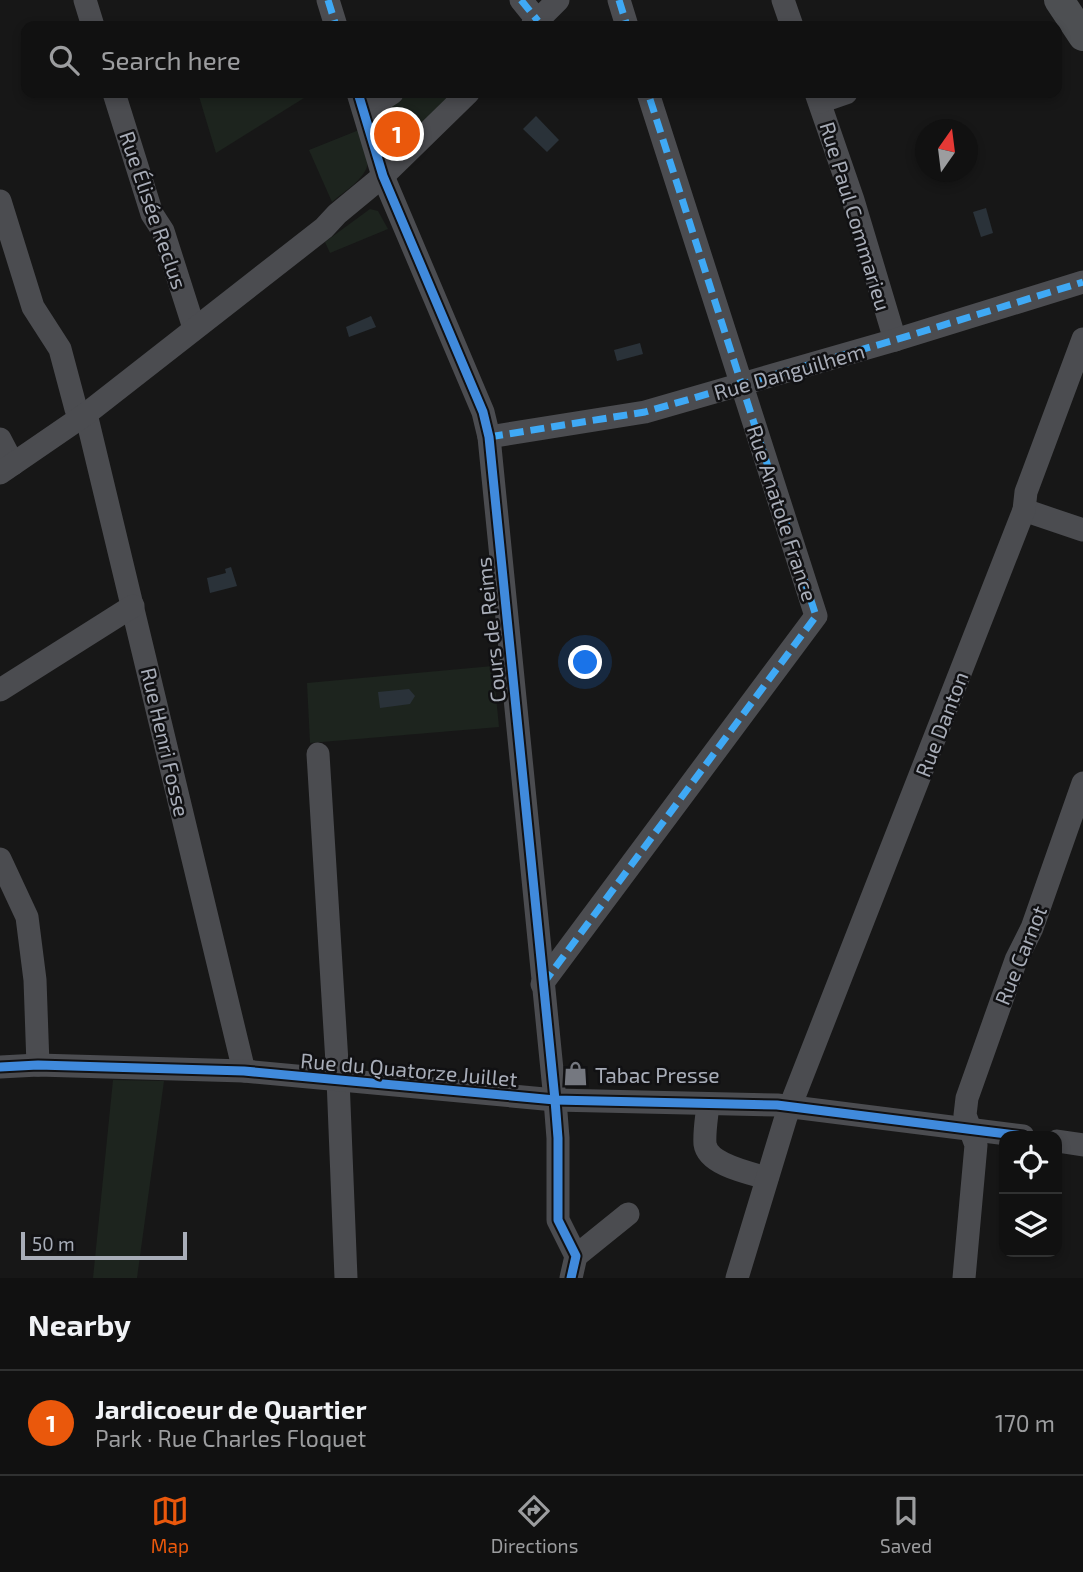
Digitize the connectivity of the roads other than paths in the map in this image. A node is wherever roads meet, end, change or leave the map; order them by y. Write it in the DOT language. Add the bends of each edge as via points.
graph roads {
  1 [pos="85,0"];
  2 [pos="328,0"];
  3 [pos="521,0"];
  4 [pos="558,0"];
  5 [pos="619,0"];
  6 [pos="783,0"];
  7 [pos="91,21"];
  8 [pos="335,21"];
  9 [pos="534,21"];
  10 [pos="537,21"];
  11 [pos="625,21"];
  12 [pos="790,21"];
  13 [pos="116,98"];
  14 [pos="462,98"];
  15 [pos="650,98"];
  16 [pos="818,98"];
  17 [pos="361,102"];
  18 [pos="383,176"];
  19 [pos="0,201"];
  20 [pos="1083,282"];
  21 [pos="194,328"];
  22 [pos="1083,339"];
  23 [pos="895,340"];
  24 [pos="742,384"];
  25 [pos="86,414"];
  26 [pos="489,438"];
  27 [pos="0,439"];
  28 [pos="6,469"];
  29 [pos="1024,510"];
  30 [pos="1083,530"];
  31 [pos="133,606"];
  32 [pos="0,690"];
  33 [pos="318,754"];
  34 [pos="1083,783"];
  35 [pos="0,859"];
  36 [pos="542,984"];
  37 [pos="38,1065"];
  38 [pos="0,1067"];
  39 [pos="244,1071"];
  40 [pos="338,1079"];
  41 [pos="555,1100"];
  42 [pos="708,1104"];
  43 [pos="791,1106"];
  44 [pos="970,1129"];
  45 [pos="999,1133"];
  46 [pos="1062,1142"];
  47 [pos="1083,1145"];
  48 [pos="767,1178"];
  49 [pos="628,1214"];
  50 [pos="573,1267"];
  51 [pos="346,1278"];
  52 [pos="737,1278"];
  53 [pos="964,1278"];
  1 -- 7 [label="street"];
  2 -- 8 [label="street"];
  3 -- 9 [label="street"];
  4 -- 10 [label="street"];
  5 -- 11 [label="street"];
  6 -- 12 [label="street"];
  13 -- 21 [label="street, Rue Élisée Reclus"];
  14 -- 18 [label="street"];
  15 -- 24 [label="street, Rue Anatole France"];
  16 -- 23 [label="street, Rue Paul Commarieu"];
  17 -- 18 [label="street, Cours de Reims"];
  18 -- 21 [label="street" via="324,228"];
  18 -- 26 [label="street, Cours de Reims"];
  19 -- 25 [label="street, Rue Henri Fosse" via="33,307 60,349 76,409"];
  20 -- 23 [label="street, Rue Danguilhem"];
  21 -- 25 [label="street"];
  22 -- 29 [label="street, Rue Danton" via="1026,492"];
  23 -- 24 [label="street, Rue Danguilhem"];
  24 -- 26 [label="street, Rue Danguilhem" via="645,412"];
  24 -- 36 [label="street, Rue Anatole France" via="816,616"];
  25 -- 28 [label="street"];
  25 -- 31 [label="street, Rue Henri Fosse"];
  26 -- 36 [label="street, Cours de Reims"];
  27 -- 28 [label="street"];
  29 -- 30 [label="street"];
  29 -- 43 [label="street, Rue Danton"];
  31 -- 32 [label="street"];
  31 -- 39 [label="street, Rue Henri Fosse"];
  33 -- 40 [label="street"];
  34 -- 44 [label="street, Rue Carnot" via="967,1098 965,1115"];
  35 -- 37 [label="street" via="27,917"];
  36 -- 41 [label="street, Cours de Reims"];
  37 -- 38 [label="street, Rue du Quatorze Juillet"];
  37 -- 39 [label="street, Rue du Quatorze Juillet"];
  39 -- 40 [label="street, Rue du Quatorze Juillet"];
  40 -- 41 [label="street, Rue du Quatorze Juillet"];
  40 -- 51 [label="street"];
  41 -- 42 [label="street, Rue du Quatorze Juillet"];
  41 -- 50 [label="street, Cours de Reims" via="558,1220"];
  42 -- 43 [label="street, Rue du Quatorze Juillet"];
  42 -- 48 [label="street" via="705,1146 710,1155"];
  43 -- 44 [label="street, Rue du Quatorze Juillet"];
  43 -- 48 [label="street, Rue Danton"];
  44 -- 45 [label="street, Rue du Quatorze Juillet"];
  44 -- 53 [label="street, Rue Carnot" via="976,1145"];
  46 -- 47 [label="street"];
  48 -- 52 [label="street, Rue Danton"];
  49 -- 50 [label="street"];
}
